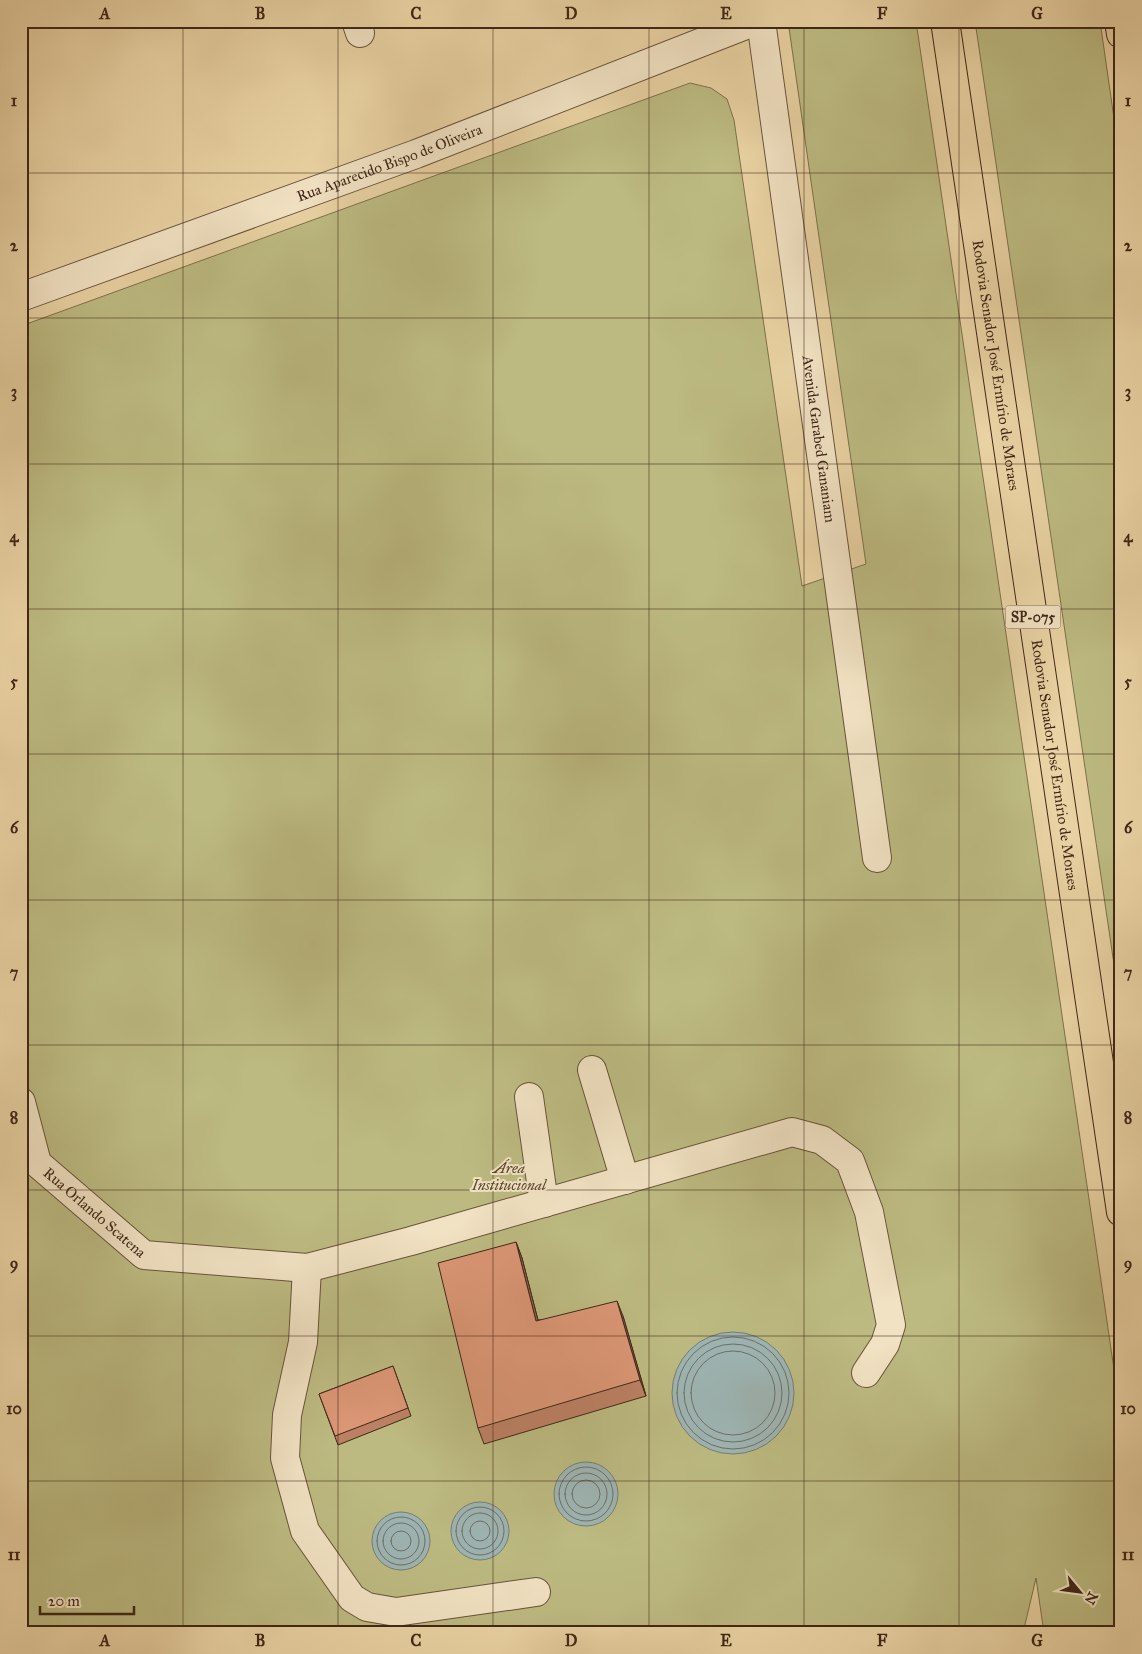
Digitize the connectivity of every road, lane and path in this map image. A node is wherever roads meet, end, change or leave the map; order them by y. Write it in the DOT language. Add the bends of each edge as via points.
graph roads {
  1 [pos="756,21"];
  2 [pos="761,21"];
  3 [pos="945,21"];
  4 [pos="1119,21"];
  5 [pos="1121,34"];
  6 [pos="21,297"];
  7 [pos="877,858"];
  8 [pos="592,1070"];
  9 [pos="529,1097"];
  10 [pos="21,1102"];
  11 [pos="625,1180"];
  12 [pos="544,1203"];
  13 [pos="1121,1212"];
  14 [pos="307,1268"];
  15 [pos="866,1373"];
  16 [pos="536,1592"];
  1 -- 6 [label="street, Rua Aparecido Bispo de Oliveira" via="416,154"];
  2 -- 7 [label="street, Avenida Garabed Gananiam"];
  3 -- 13 [label="highway, Rodovia Senador José Ermírio de Moraes / SP-075"];
  4 -- 5 [label="highway"];
  8 -- 11 [label="street"];
  9 -- 12 [label="street"];
  10 -- 14 [label="street, Rua Orlando Scatena" via="37,1163 144,1255"];
  11 -- 12 [label="street, Rua Orlando Scatena"];
  11 -- 15 [label="street, Rua Orlando Scatena" via="792,1132 822,1140 850,1161 869,1212 891,1325 885,1344"];
  12 -- 14 [label="street, Rua Orlando Scatena"];
  14 -- 16 [label="street" via="303,1342 287,1415 285,1458 305,1531 352,1598 367,1606 396,1612"];
}
